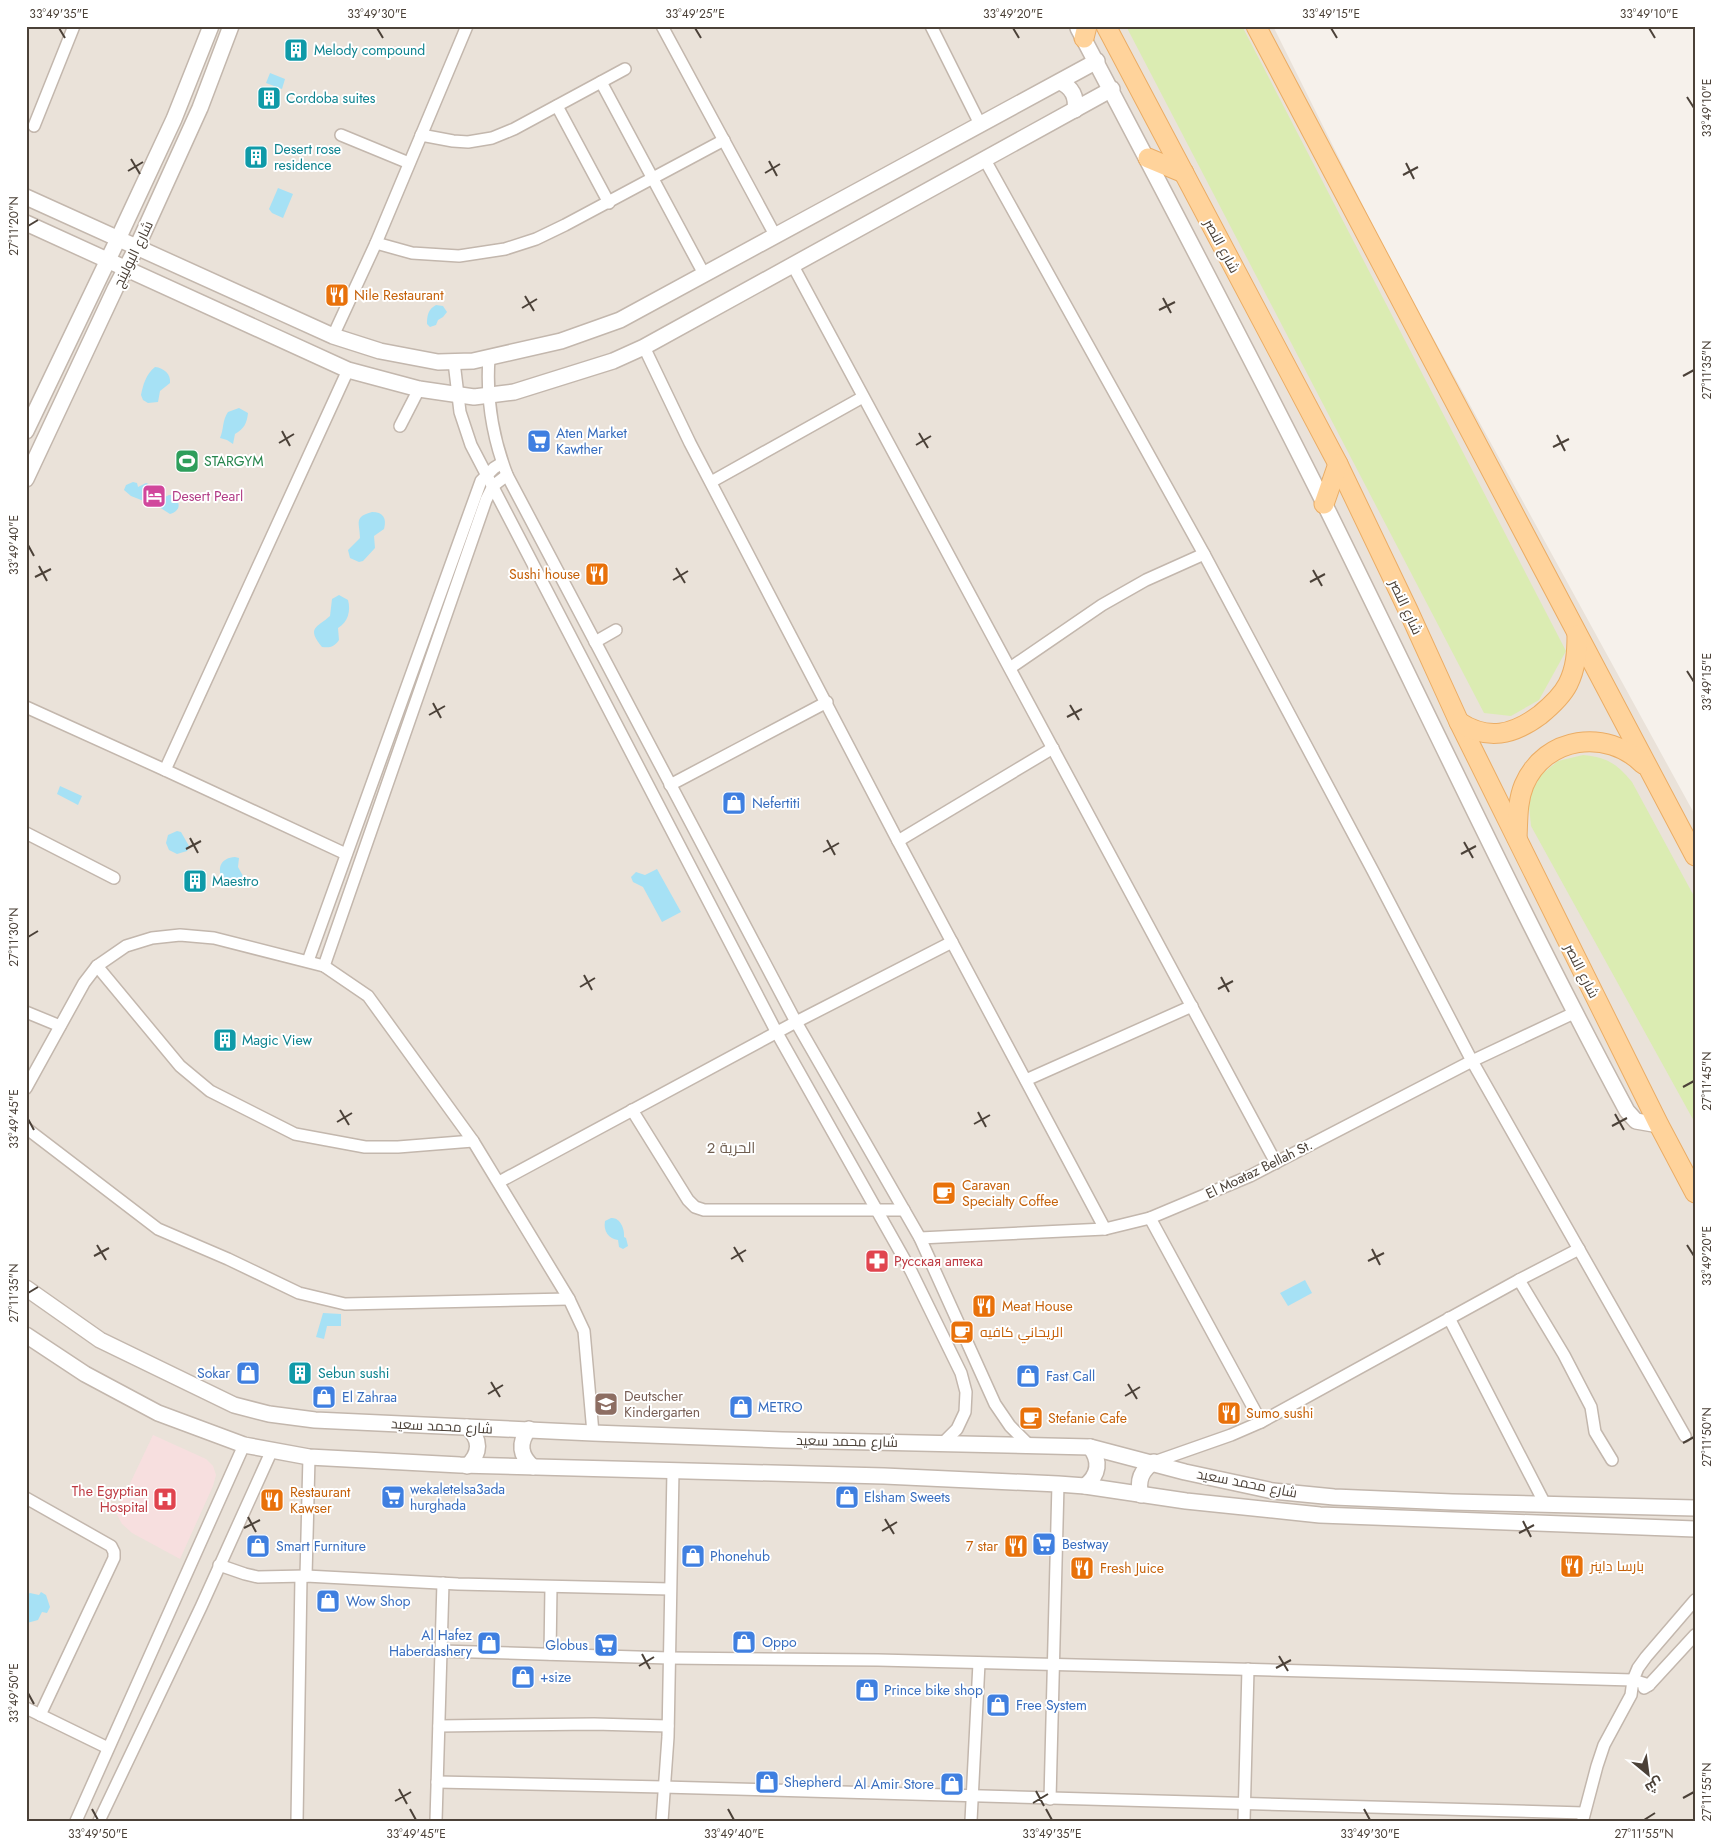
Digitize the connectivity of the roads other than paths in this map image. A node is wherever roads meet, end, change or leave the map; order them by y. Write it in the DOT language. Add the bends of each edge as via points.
graph roads {
  1 [pos="74,26"];
  2 [pos="211,26"];
  3 [pos="231,26"];
  4 [pos="467,26"];
  5 [pos="662,26"];
  6 [pos="931,26"];
  7 [pos="1106,26"];
  8 [pos="1256,26"];
  9 [pos="1083,30"];
  10 [pos="1097,61"];
  11 [pos="625,69"];
  12 [pos="601,82"];
  13 [pos="1060,82"];
  14 [pos="1112,89"];
  15 [pos="556,106"];
  16 [pos="1075,110"];
  17 [pos="980,124"];
  18 [pos="34,126"];
  19 [pos="421,135"];
  20 [pos="341,136"];
  21 [pos="724,140"];
  22 [pos="1148,158"];
  23 [pos="985,160"];
  24 [pos="408,163"];
  25 [pos="1184,173"];
  26 [pos="652,178"];
  27 [pos="26,197"];
  28 [pos="609,202"];
  29 [pos="26,223"];
  30 [pos="775,235"];
  31 [pos="118,239"];
  32 [pos="376,243"];
  33 [pos="137,247"];
  34 [pos="108,260"];
  35 [pos="792,264"];
  36 [pos="127,268"];
  37 [pos="704,274"];
  38 [pos="334,336"];
  39 [pos="644,347"];
  40 [pos="489,358"];
  41 [pos="454,362"];
  42 [pos="348,370"];
  43 [pos="419,389"];
  44 [pos="457,395"];
  45 [pos="488,395"];
  46 [pos="863,397"];
  47 [pos="400,426"];
  48 [pos="26,431"];
  49 [pos="502,463"];
  50 [pos="1338,464"];
  51 [pos="487,474"];
  52 [pos="507,475"];
  53 [pos="26,478"];
  54 [pos="711,482"];
  55 [pos="493,486"];
  56 [pos="1324,504"];
  57 [pos="1204,554"];
  58 [pos="616,630"];
  59 [pos="1577,633"];
  60 [pos="595,642"];
  61 [pos="1010,668"];
  62 [pos="827,702"];
  63 [pos="26,707"];
  64 [pos="393,722"];
  65 [pos="1458,722"];
  66 [pos="409,725"];
  67 [pos="1053,748"];
  68 [pos="165,770"];
  69 [pos="1652,775"];
  70 [pos="670,785"];
  71 [pos="26,833"];
  72 [pos="1516,840"];
  73 [pos="898,841"];
  74 [pos="346,854"];
  75 [pos="1695,856"];
  76 [pos="114,878"];
  77 [pos="952,942"];
  78 [pos="308,961"];
  79 [pos="97,966"];
  80 [pos="324,966"];
  81 [pos="1192,1006"];
  82 [pos="26,1012"];
  83 [pos="1574,1013"];
  84 [pos="796,1022"];
  85 [pos="60,1026"];
  86 [pos="777,1033"];
  87 [pos="1472,1061"];
  88 [pos="1026,1080"];
  89 [pos="26,1088"];
  90 [pos="632,1110"];
  91 [pos="1659,1125"];
  92 [pos="26,1128"];
  93 [pos="473,1141"];
  94 [pos="1276,1163"];
  95 [pos="499,1182"];
  96 [pos="1695,1193"];
  97 [pos="878,1210"];
  98 [pos="904,1210"];
  99 [pos="1150,1218"];
  100 [pos="1105,1229"];
  101 [pos="920,1238"];
  102 [pos="1579,1249"];
  103 [pos="932,1264"];
  104 [pos="911,1271"];
  105 [pos="1519,1280"];
  106 [pos="26,1288"];
  107 [pos="569,1299"];
  108 [pos="1449,1318"];
  109 [pos="26,1334"];
  110 [pos="1261,1422"];
  111 [pos="467,1427"];
  112 [pos="528,1430"];
  113 [pos="593,1433"];
  114 [pos="1685,1436"];
  115 [pos="943,1443"];
  116 [pos="244,1446"];
  117 [pos="1030,1446"];
  118 [pos="1090,1447"];
  119 [pos="272,1450"];
  120 [pos="309,1457"];
  121 [pos="1612,1460"];
  122 [pos="1154,1462"];
  123 [pos="467,1466"];
  124 [pos="533,1467"];
  125 [pos="673,1471"];
  126 [pos="1058,1484"];
  127 [pos="1085,1486"];
  128 [pos="1141,1495"];
  129 [pos="26,1498"];
  130 [pos="1545,1504"];
  131 [pos="1695,1508"];
  132 [pos="1695,1529"];
  133 [pos="219,1565"];
  134 [pos="303,1577"];
  135 [pos="443,1583"];
  136 [pos="551,1586"];
  137 [pos="670,1589"];
  138 [pos="1695,1600"];
  139 [pos="1695,1635"];
  140 [pos="441,1651"];
  141 [pos="550,1654"];
  142 [pos="669,1658"];
  143 [pos="979,1663"];
  144 [pos="1054,1665"];
  145 [pos="1248,1669"];
  146 [pos="1633,1680"];
  147 [pos="1649,1685"];
  148 [pos="1631,1695"];
  149 [pos="26,1708"];
  150 [pos="40,1715"];
  151 [pos="439,1726"];
  152 [pos="668,1726"];
  153 [pos="108,1748"];
  154 [pos="437,1782"];
  155 [pos="663,1787"];
  156 [pos="972,1797"];
  157 [pos="1050,1799"];
  158 [pos="1245,1804"];
  159 [pos="1583,1817"];
  160 [pos="76,1821"];
  161 [pos="100,1821"];
  162 [pos="297,1821"];
  163 [pos="436,1821"];
  164 [pos="662,1821"];
  165 [pos="971,1821"];
  166 [pos="1244,1821"];
  1 -- 18 [label="street"];
  2 -- 31 [label="street, شارع البولينج" via="174,119"];
  3 -- 33 [label="street, شارع البولينج" via="200,108"];
  4 -- 19 [label="street"];
  5 -- 21 [label="street"];
  6 -- 17 [label="street"];
  7 -- 25 [label="main road, شارع النصر"];
  8 -- 59 [label="main road"];
  9 -- 10 [label="street"];
  10 -- 13 [label="street"];
  10 -- 14 [label="street"];
  11 -- 12 [label="street"];
  12 -- 15 [label="street"];
  12 -- 26 [label="street"];
  13 -- 16 [label="street" via="1073,93"];
  13 -- 17 [label="street"];
  14 -- 16 [label="street"];
  14 -- 22 [label="street"];
  15 -- 19 [label="street" via="492,138 453,142"];
  15 -- 28 [label="street"];
  16 -- 23 [label="street"];
  17 -- 30 [label="street"];
  19 -- 24 [label="street"];
  20 -- 24 [label="street"];
  21 -- 26 [label="street"];
  21 -- 30 [label="street"];
  22 -- 25 [label="main road"];
  22 -- 56 [label="street"];
  23 -- 35 [label="street"];
  23 -- 57 [label="street"];
  24 -- 32 [label="street"];
  25 -- 50 [label="main road, شارع النصر"];
  26 -- 28 [label="street"];
  26 -- 37 [label="street"];
  27 -- 31 [label="street"];
  28 -- 32 [label="street" via="536,239 505,250 459,256 412,253"];
  29 -- 34 [label="street"];
  30 -- 37 [label="street"];
  31 -- 33 [label="street"];
  31 -- 34 [label="street, شارع البولينج"];
  32 -- 38 [label="street"];
  33 -- 36 [label="street, شارع البولينج"];
  33 -- 38 [label="street"];
  34 -- 36 [label="street"];
  34 -- 48 [label="street, شارع البولينج"];
  35 -- 39 [label="street"];
  35 -- 46 [label="street"];
  36 -- 42 [label="street"];
  36 -- 53 [label="street, شارع البولينج"];
  37 -- 40 [label="street" via="620,320 560,341"];
  38 -- 41 [label="street" via="380,351"];
  39 -- 45 [label="street" via="568,376 514,392"];
  39 -- 54 [label="street"];
  40 -- 41 [label="street"];
  40 -- 45 [label="street"];
  41 -- 44 [label="street"];
  42 -- 43 [label="street"];
  42 -- 68 [label="street"];
  43 -- 44 [label="street"];
  43 -- 47 [label="street"];
  44 -- 45 [label="street"];
  44 -- 51 [label="street" via="465,429"];
  45 -- 49 [label="street" via="492,432"];
  46 -- 54 [label="street"];
  46 -- 61 [label="street"];
  49 -- 51 [label="street"];
  49 -- 52 [label="street"];
  50 -- 56 [label="main road"];
  50 -- 65 [label="main road, شارع النصر"];
  51 -- 55 [label="street"];
  51 -- 64 [label="street" via="481,481"];
  52 -- 55 [label="street"];
  52 -- 60 [label="street"];
  54 -- 62 [label="street"];
  55 -- 66 [label="street"];
  55 -- 86 [label="street"];
  56 -- 83 [label="street"];
  57 -- 61 [label="street" via="1146,580 1102,605"];
  57 -- 87 [label="street"];
  58 -- 60 [label="street"];
  59 -- 65 [label="main road" via="1577,659 1568,683 1554,704 1533,720 1516,730 1496,734 1476,731"];
  59 -- 69 [label="main road"];
  60 -- 70 [label="street"];
  61 -- 67 [label="street"];
  62 -- 70 [label="street"];
  62 -- 73 [label="street"];
  63 -- 68 [label="street"];
  64 -- 66 [label="street"];
  64 -- 74 [label="street"];
  65 -- 72 [label="main road, شارع النصر"];
  66 -- 80 [label="street"];
  67 -- 73 [label="street"];
  67 -- 81 [label="street"];
  68 -- 74 [label="street"];
  69 -- 72 [label="main road" via="1637,758 1608,743 1586,741 1554,751 1537,765 1525,784 1519,805"];
  69 -- 75 [label="main road"];
  70 -- 84 [label="street"];
  71 -- 76 [label="street"];
  72 -- 91 [label="main road, شارع النصر"];
  73 -- 77 [label="street"];
  74 -- 78 [label="street"];
  77 -- 84 [label="street"];
  77 -- 88 [label="street"];
  78 -- 79 [label="street" via="214,938 180,935 152,938 126,946"];
  78 -- 80 [label="street"];
  79 -- 85 [label="street"];
  79 -- 93 [label="street" via="180,1066 210,1091 295,1134 365,1147"];
  80 -- 93 [label="street" via="368,996"];
  81 -- 88 [label="street"];
  81 -- 94 [label="street"];
  82 -- 85 [label="street"];
  83 -- 87 [label="street, El Moataz Bellah St."];
  83 -- 91 [label="street" via="1627,1111 1636,1121"];
  84 -- 86 [label="street"];
  84 -- 98 [label="street"];
  85 -- 89 [label="street"];
  86 -- 90 [label="street"];
  86 -- 97 [label="street"];
  87 -- 94 [label="street, El Moataz Bellah St."];
  87 -- 102 [label="street"];
  88 -- 100 [label="street"];
  90 -- 95 [label="street"];
  90 -- 97 [label="street" via="695,1207 704,1210"];
  91 -- 96 [label="main road, شارع النصر"];
  92 -- 107 [label="street" via="158,1229 299,1293 344,1304"];
  93 -- 95 [label="street"];
  94 -- 99 [label="street, El Moataz Bellah St."];
  95 -- 107 [label="street"];
  97 -- 98 [label="street"];
  97 -- 104 [label="street"];
  98 -- 101 [label="street"];
  99 -- 100 [label="street, El Moataz Bellah St."];
  99 -- 110 [label="street"];
  100 -- 101 [label="street, El Moataz Bellah St."];
  101 -- 103 [label="street"];
  102 -- 105 [label="street"];
  102 -- 114 [label="street"];
  103 -- 104 [label="street"];
  103 -- 117 [label="street" via="995,1404 1010,1426"];
  104 -- 115 [label="street" via="966,1387 962,1421"];
  105 -- 108 [label="street"];
  105 -- 121 [label="street" via="1592,1407 1595,1432"];
  106 -- 111 [label="street, شارع محمد سعيد" via="100,1340 234,1405 315,1420"];
  107 -- 113 [label="street" via="584,1331"];
  108 -- 110 [label="street"];
  108 -- 130 [label="street"];
  109 -- 116 [label="street, شارع محمد سعيد" via="85,1374 158,1413"];
  110 -- 122 [label="street"];
  111 -- 112 [label="street, شارع محمد سعيد"];
  111 -- 123 [label="street" via="474,1433 478,1451"];
  112 -- 113 [label="street, شارع محمد سعيد"];
  112 -- 124 [label="street" via="523,1436 522,1454"];
  113 -- 115 [label="street, شارع محمد سعيد"];
  115 -- 117 [label="street, شارع محمد سعيد"];
  116 -- 119 [label="street, شارع محمد سعيد"];
  116 -- 153 [label="street"];
  117 -- 118 [label="street, شارع محمد سعيد"];
  118 -- 122 [label="street, شارع محمد سعيد"];
  118 -- 127 [label="street" via="1096,1454 1097,1472"];
  119 -- 120 [label="street, شارع محمد سعيد"];
  119 -- 133 [label="street"];
  120 -- 123 [label="street, شارع محمد سعيد"];
  120 -- 134 [label="street"];
  122 -- 128 [label="street" via="1147,1466 1139,1480"];
  122 -- 130 [label="street, شارع محمد سعيد" via="1185,1472 1273,1490 1325,1496"];
  123 -- 124 [label="street, شارع محمد سعيد"];
  124 -- 125 [label="street, شارع محمد سعيد"];
  125 -- 126 [label="street, شارع محمد سعيد"];
  125 -- 137 [label="street"];
  126 -- 127 [label="street, شارع محمد سعيد"];
  126 -- 144 [label="street"];
  127 -- 128 [label="street, شارع محمد سعيد"];
  128 -- 132 [label="street, شارع محمد سعيد" via="1320,1515"];
  129 -- 150 [label="street" via="103,1541 114,1552"];
  130 -- 131 [label="street, شارع محمد سعيد"];
  133 -- 134 [label="street" via="258,1577"];
  133 -- 161 [label="street"];
  134 -- 135 [label="street"];
  134 -- 162 [label="street"];
  135 -- 136 [label="street"];
  135 -- 140 [label="street"];
  136 -- 137 [label="street"];
  136 -- 141 [label="street"];
  137 -- 142 [label="street"];
  138 -- 146 [label="street" via="1646,1657"];
  139 -- 147 [label="street"];
  140 -- 141 [label="street"];
  140 -- 151 [label="street"];
  141 -- 142 [label="street"];
  142 -- 143 [label="street"];
  142 -- 152 [label="street"];
  143 -- 144 [label="street"];
  143 -- 156 [label="street"];
  144 -- 145 [label="street"];
  144 -- 157 [label="street"];
  145 -- 146 [label="street"];
  145 -- 158 [label="street"];
  146 -- 147 [label="street"];
  146 -- 148 [label="street"];
  147 -- 148 [label="street"];
  148 -- 159 [label="street" via="1604,1745"];
  149 -- 150 [label="street"];
  150 -- 153 [label="street"];
  151 -- 152 [label="street"];
  151 -- 154 [label="street"];
  152 -- 155 [label="street"];
  153 -- 160 [label="street"];
  154 -- 155 [label="street"];
  154 -- 163 [label="street"];
  155 -- 156 [label="street"];
  155 -- 164 [label="street"];
  156 -- 157 [label="street"];
  156 -- 165 [label="street"];
  157 -- 158 [label="street"];
  158 -- 159 [label="street"];
  158 -- 166 [label="street"];
}
